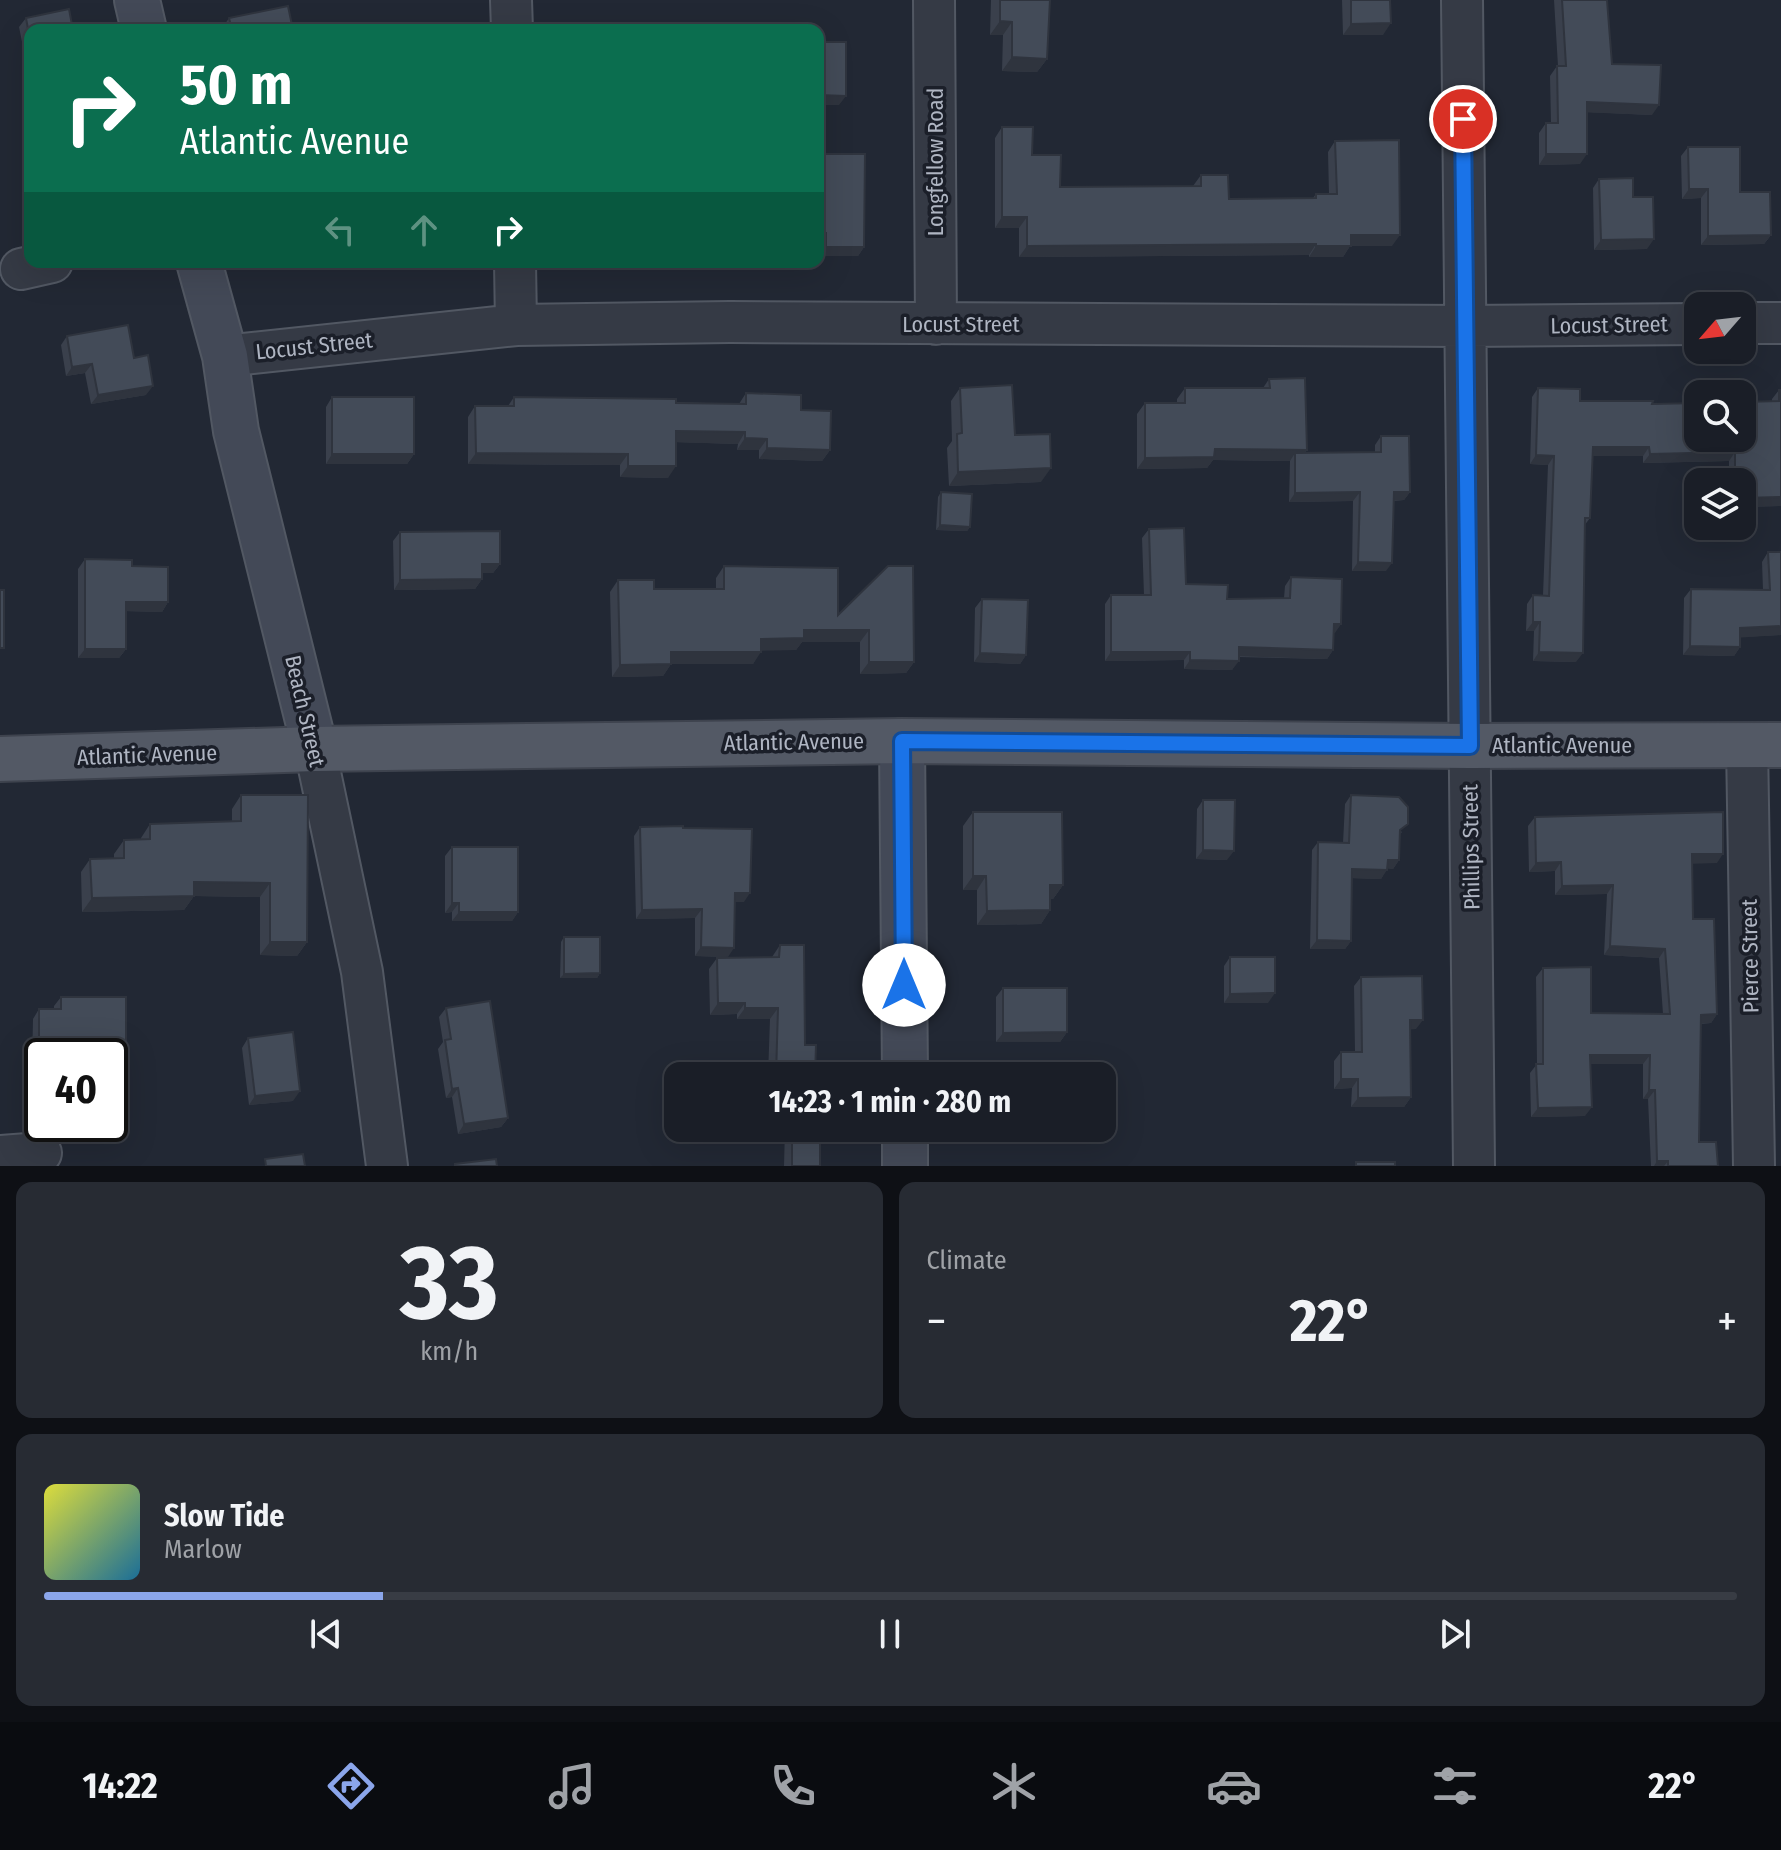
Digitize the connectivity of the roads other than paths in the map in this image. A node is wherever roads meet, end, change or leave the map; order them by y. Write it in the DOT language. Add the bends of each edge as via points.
graph roads {
  1 [pos="137,0"];
  2 [pos="511,0"];
  3 [pos="934,0"];
  4 [pos="1462,0"];
  5 [pos="143,24"];
  6 [pos="512,24"];
  7 [pos="201,268"];
  8 [pos="515,268"];
  9 [pos="1756,323"];
  10 [pos="1781,323"];
  11 [pos="936,324"];
  12 [pos="1684,324"];
  13 [pos="516,325"];
  14 [pos="1465,326"];
  15 [pos="225,356"];
  16 [pos="902,741"];
  17 [pos="1764,745"];
  18 [pos="1470,746"];
  19 [pos="315,749"];
  20 [pos="0,759"];
  21 [pos="905,1062"];
  22 [pos="905,1142"];
  23 [pos="41,1153"];
  24 [pos="0,1156"];
  25 [pos="387,1166"];
  26 [pos="905,1166"];
  27 [pos="1474,1166"];
  28 [pos="1754,1166"];
  1 -- 5 [label="street"];
  2 -- 6 [label="street"];
  3 -- 11 [label="street, Longfellow Road"];
  4 -- 14 [label="street, Phillips Street"];
  7 -- 15 [label="street, Beach Street"];
  8 -- 13 [label="street"];
  9 -- 10 [label="street"];
  11 -- 13 [label="street, Locust Street"];
  11 -- 14 [label="street, Locust Street"];
  12 -- 14 [label="street, Locust Street"];
  13 -- 15 [label="street, Locust Street"];
  14 -- 18 [label="street, Phillips Street"];
  15 -- 19 [label="street, Beach Street" via="236,431"];
  16 -- 18 [label="main road, Atlantic Avenue"];
  16 -- 19 [label="main road, Atlantic Avenue"];
  16 -- 21 [label="street"];
  17 -- 18 [label="main road, Atlantic Avenue"];
  17 -- 28 [label="street, Pierce Street"];
  18 -- 27 [label="street, Phillips Street"];
  19 -- 20 [label="main road, Atlantic Avenue"];
  19 -- 25 [label="street, Beach Street" via="362,972"];
  22 -- 26 [label="street"];
  23 -- 24 [label="street"];
}
